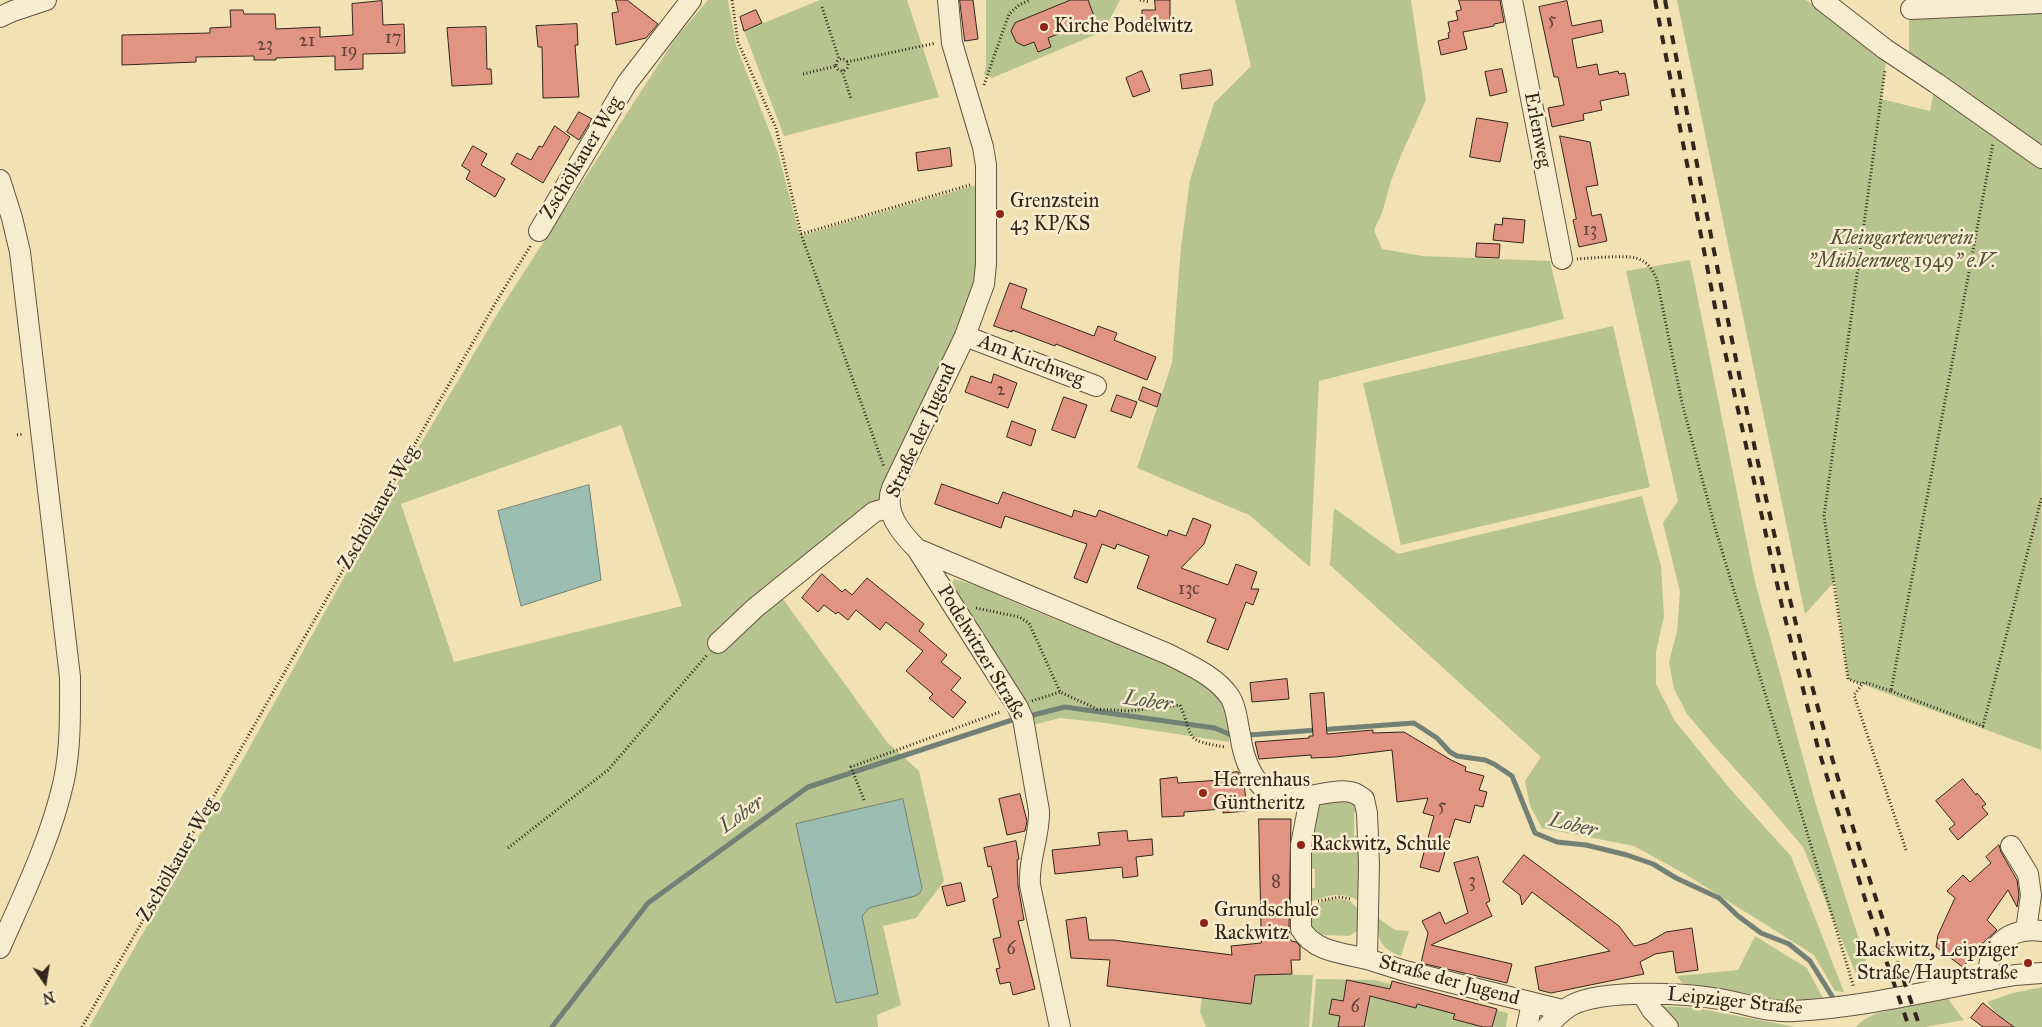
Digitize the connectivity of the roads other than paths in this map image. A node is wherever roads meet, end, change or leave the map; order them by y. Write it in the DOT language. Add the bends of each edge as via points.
graph roads {
  1 [pos="46,0"];
  2 [pos="691,0"];
  3 [pos="948,0"];
  4 [pos="1512,0"];
  5 [pos="1822,0"];
  6 [pos="2042,3"];
  7 [pos="1911,9"];
  8 [pos="0,17"];
  9 [pos="2042,158"];
  10 [pos="0,180"];
  11 [pos="539,231"];
  12 [pos="1562,259"];
  13 [pos="965,336"];
  14 [pos="1096,386"];
  15 [pos="890,498"];
  16 [pos="918,550"];
  17 [pos="718,644"];
  18 [pos="1308,796"];
  19 [pos="2011,846"];
  20 [pos="2034,930"];
  21 [pos="0,948"];
  22 [pos="1367,960"];
  23 [pos="2042,973"];
  24 [pos="1990,980"];
  25 [pos="1643,995"];
  26 [pos="1532,1002"];
  27 [pos="1562,1010"];
  28 [pos="1829,1018"];
  29 [pos="1060,1027"];
  30 [pos="1527,1027"];
  31 [pos="1547,1027"];
  32 [pos="1668,1027"];
  1 -- 8 [label="street"];
  2 -- 11 [label="street, Zschölkauer Weg" via="627,83"];
  3 -- 13 [label="street, Straße der Jugend" via="952,39 986,164 985,277"];
  4 -- 12 [label="street, Erlenweg"];
  5 -- 9 [label="street" via="1888,51"];
  6 -- 7 [label="street"];
  10 -- 21 [label="street" via="20,252 70,677 64,779 55,814"];
  13 -- 14 [label="street, Am Kirchweg"];
  13 -- 15 [label="street, Straße der Jugend"];
  15 -- 16 [label="street, Straße der Jugend" via="906,538"];
  15 -- 17 [label="street" via="755,608"];
  16 -- 18 [label="street, Straße der Jugend" via="1168,654 1203,672 1231,698 1242,746 1260,785 1272,795 1284,798"];
  16 -- 29 [label="street, Podelwitzer Straße" via="1023,719 1039,811 1030,866 1033,904"];
  18 -- 22 [label="street, Straße der Jugend" via="1310,804 1301,845 1301,929 1316,946"];
  18 -- 22 [label="street, Straße der Jugend" via="1353,792 1364,799 1369,865"];
  19 -- 20 [label="street" via="2028,874"];
  20 -- 24 [label="street" via="2014,934 1999,944 1990,959"];
  22 -- 26 [label="street, Straße der Jugend"];
  23 -- 24 [label="street, Leipziger Straße"];
  24 -- 28 [label="street, Leipziger Straße" via="1859,1003"];
  25 -- 27 [label="street, Leipziger Straße" via="1609,996"];
  25 -- 28 [label="street, Leipziger Straße" via="1720,999 1768,1010"];
  25 -- 32 [label="street"];
  26 -- 27 [label="street, Straße der Jugend"];
  26 -- 30 [label="street, Straße der Jugend"];
  27 -- 31 [label="street, Leipziger Straße"];
}
